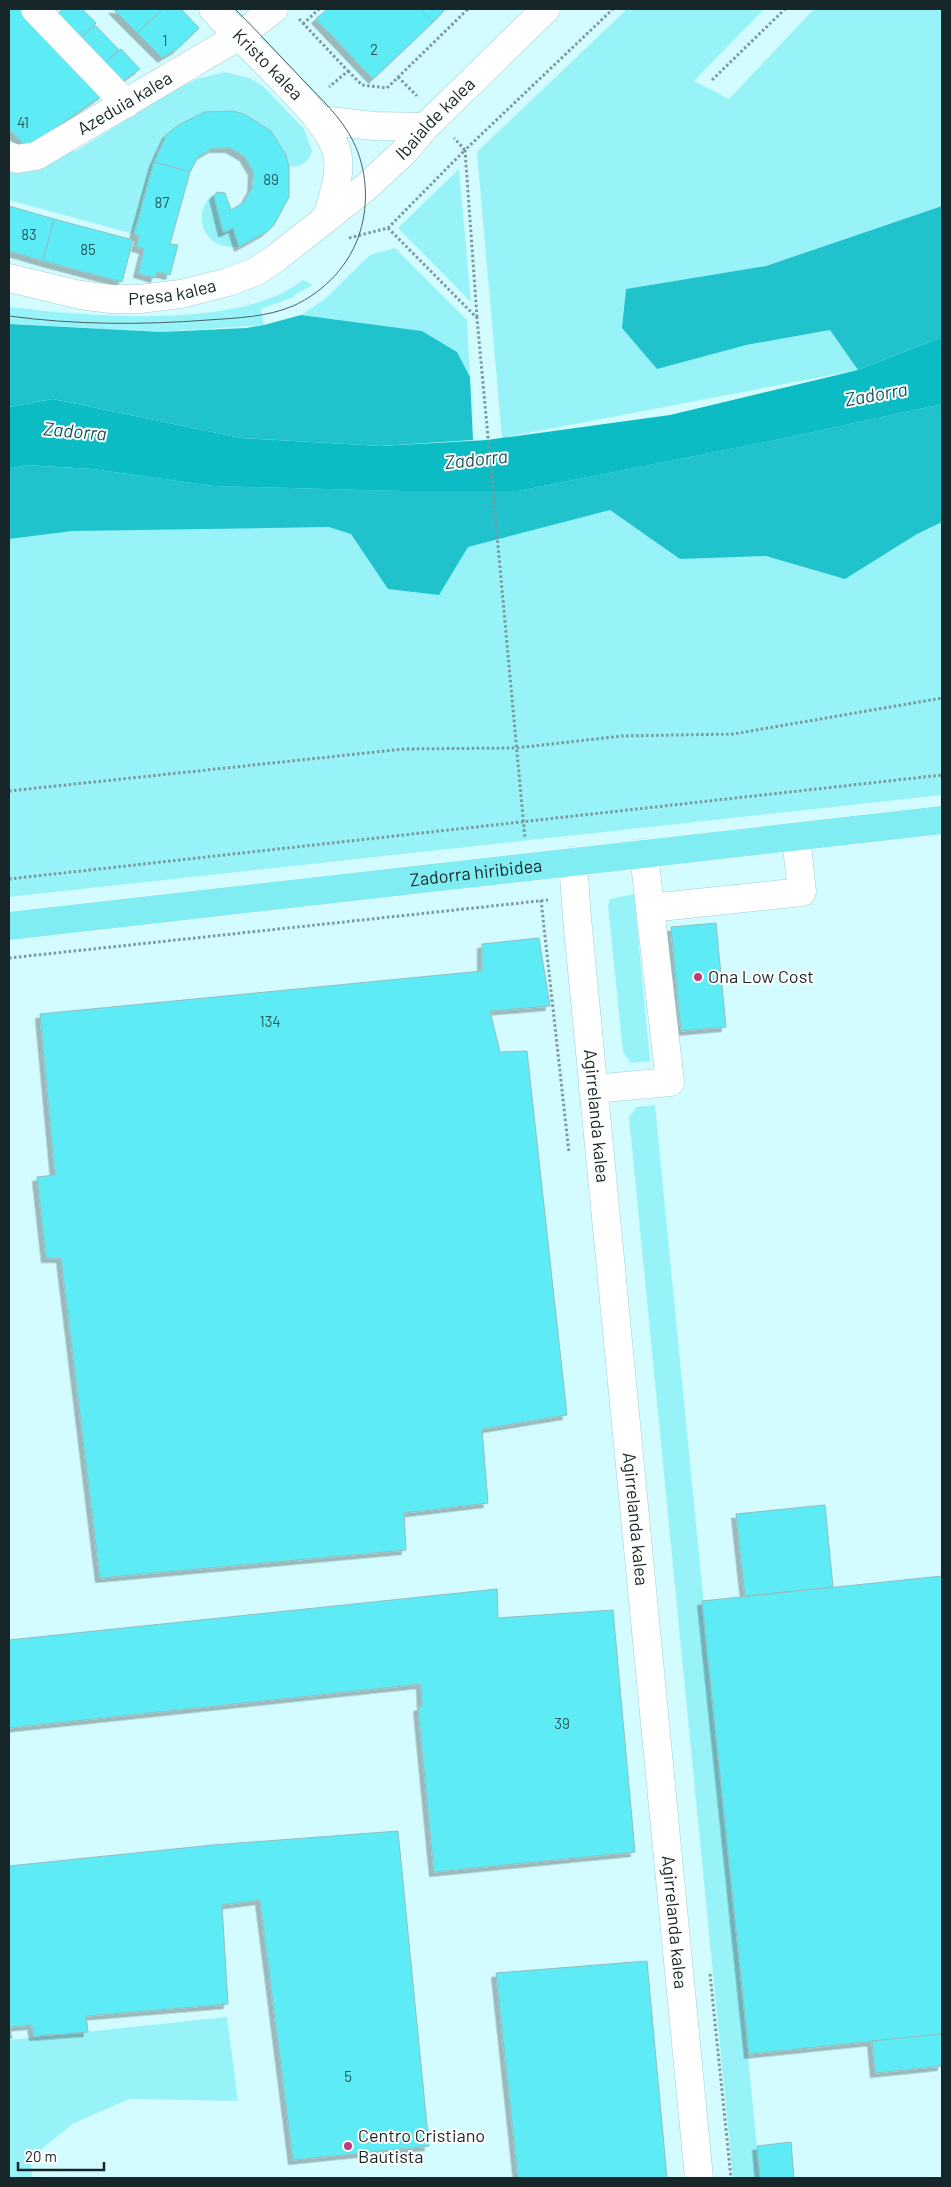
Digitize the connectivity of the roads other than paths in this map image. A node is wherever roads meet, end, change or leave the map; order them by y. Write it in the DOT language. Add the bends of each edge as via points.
graph roads {
  1 [pos="35,9"];
  2 [pos="213,9"];
  3 [pos="546,9"];
  4 [pos="286,13"];
  5 [pos="239,36"];
  6 [pos="126,104"];
  7 [pos="314,113"];
  8 [pos="425,127"];
  9 [pos="9,156"];
  10 [pos="323,220"];
  11 [pos="9,278"];
  12 [pos="942,820"];
  13 [pos="796,836"];
  14 [pos="644,853"];
  15 [pos="573,861"];
  16 [pos="650,908"];
  17 [pos="9,926"];
  18 [pos="593,1089"];
  19 [pos="699,2178"];
  1 -- 6 [label="street"];
  2 -- 5 [label="street, Kristo kalea"];
  3 -- 8 [label="street, Ibaialde kalea"];
  4 -- 5 [label="street, Azeduia kalea"];
  5 -- 6 [label="street, Azeduia kalea"];
  5 -- 7 [label="street, Kristo kalea"];
  6 -- 9 [label="street, Azeduia kalea" via="36,156 17,159"];
  7 -- 8 [label="street" via="374,126"];
  7 -- 10 [label="street, Kristo kalea" via="336,150 338,169 336,187"];
  8 -- 10 [label="street, Ibaialde kalea" via="404,152 365,188"];
  10 -- 11 [label="street, Presa kalea" via="255,272 181,294 111,299 80,296"];
  12 -- 13 [label="main road, Zadorra hiribidea"];
  13 -- 14 [label="main road, Zadorra hiribidea"];
  13 -- 16 [label="street" via="802,892"];
  14 -- 15 [label="main road, Zadorra hiribidea"];
  14 -- 16 [label="street"];
  15 -- 17 [label="main road, Zadorra hiribidea"];
  15 -- 18 [label="street, Agirrelanda kalea"];
  16 -- 18 [label="street" via="670,1082"];
  18 -- 19 [label="street, Agirrelanda kalea"];
}
